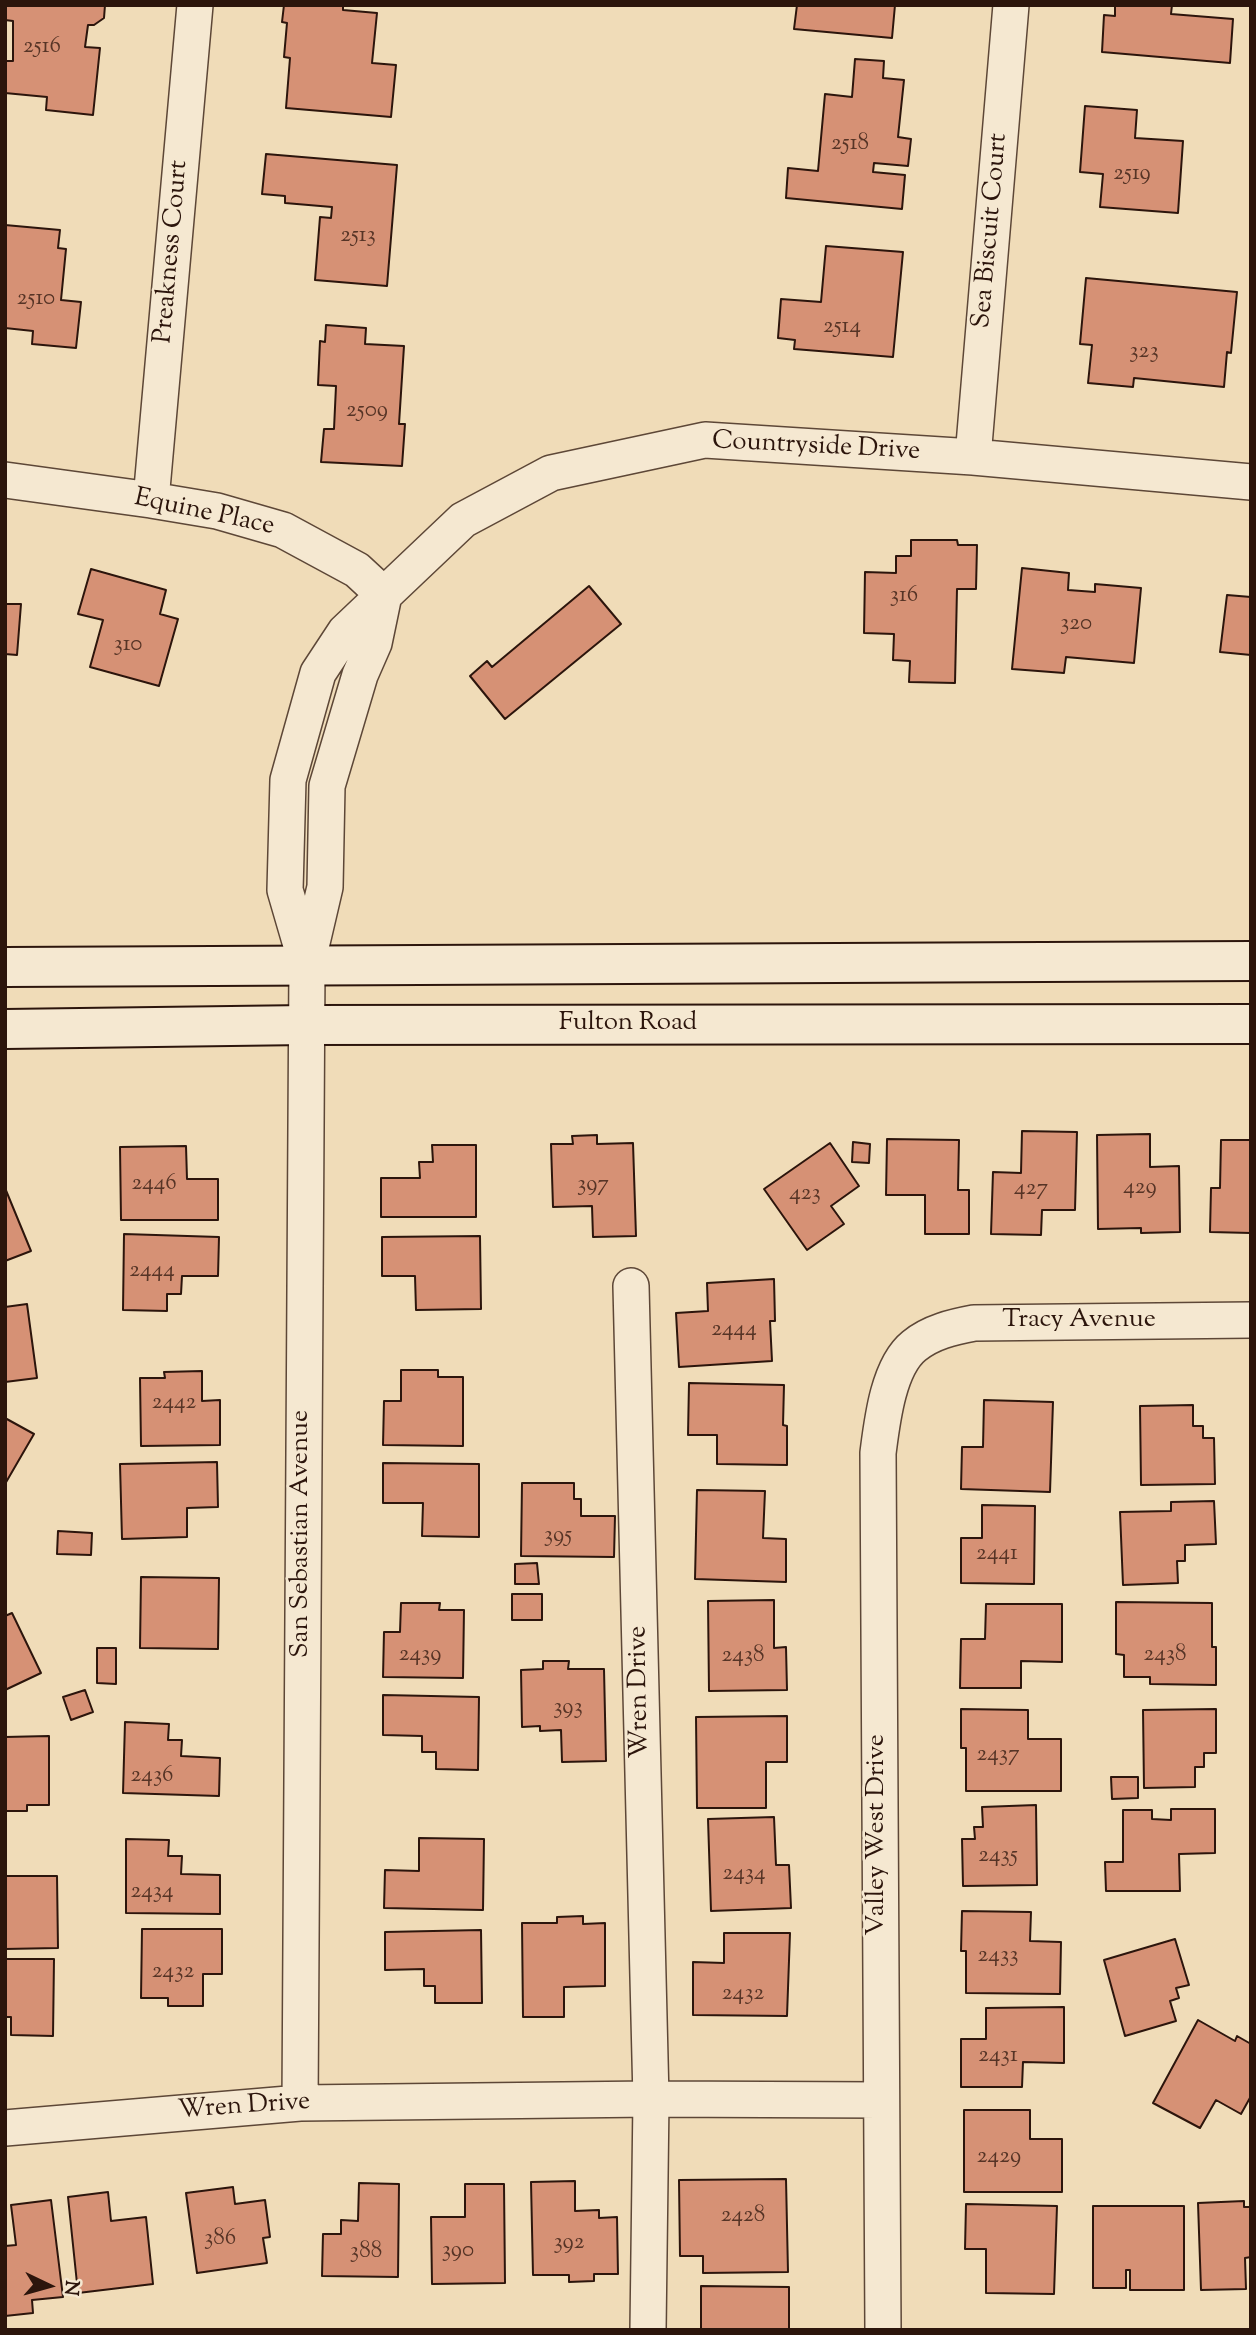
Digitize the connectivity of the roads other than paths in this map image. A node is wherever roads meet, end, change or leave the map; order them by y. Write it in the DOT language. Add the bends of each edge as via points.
graph roads {
  1 [pos="195,5"];
  2 [pos="1011,5"];
  3 [pos="973,457"];
  4 [pos="5,480"];
  5 [pos="1251,482"];
  6 [pos="151,500"];
  7 [pos="384,595"];
  8 [pos="288,780"];
  9 [pos="327,786"];
  10 [pos="1251,961"];
  11 [pos="307,964"];
  12 [pos="5,967"];
  13 [pos="1251,1024"];
  14 [pos="306,1025"];
  15 [pos="5,1029"];
  16 [pos="631,1286"];
  17 [pos="1251,1320"];
  18 [pos="912,1348"];
  19 [pos="651,2099"];
  20 [pos="880,2100"];
  21 [pos="299,2103"];
  22 [pos="5,2128"];
  23 [pos="648,2330"];
  24 [pos="883,2330"];
  1 -- 6 [label="street, Preakness Court"];
  2 -- 3 [label="street, Sea Biscuit Court"];
  3 -- 5 [label="street, Countryside Drive"];
  3 -- 7 [label="street, Countryside Drive" via="705,440 551,474 463,520"];
  4 -- 6 [label="street, Equine Place"];
  6 -- 7 [label="street, Equine Place" via="217,511 283,530 357,570"];
  7 -- 8 [label="street, Countryside Drive" via="345,632 318,673"];
  7 -- 9 [label="street"];
  8 -- 9 [label="street"];
  8 -- 11 [label="street, Countryside Drive" via="285,890"];
  9 -- 11 [label="street" via="325,887"];
  10 -- 11 [label="main road"];
  11 -- 12 [label="main road"];
  11 -- 14 [label="street, San Sebastian Avenue"];
  13 -- 14 [label="main road, Fulton Road"];
  14 -- 15 [label="main road, Fulton Road"];
  14 -- 21 [label="street, San Sebastian Avenue"];
  16 -- 19 [label="street, Wren Drive"];
  17 -- 18 [label="street, Tracy Avenue" via="974,1323 950,1328"];
  18 -- 20 [label="street, Valley West Drive" via="888,1396 878,1453"];
  19 -- 20 [label="street, Wren Drive"];
  19 -- 21 [label="street, Wren Drive"];
  19 -- 23 [label="street, Wren Drive"];
  20 -- 24 [label="street, Valley West Drive"];
  21 -- 22 [label="street, Wren Drive"];
}
